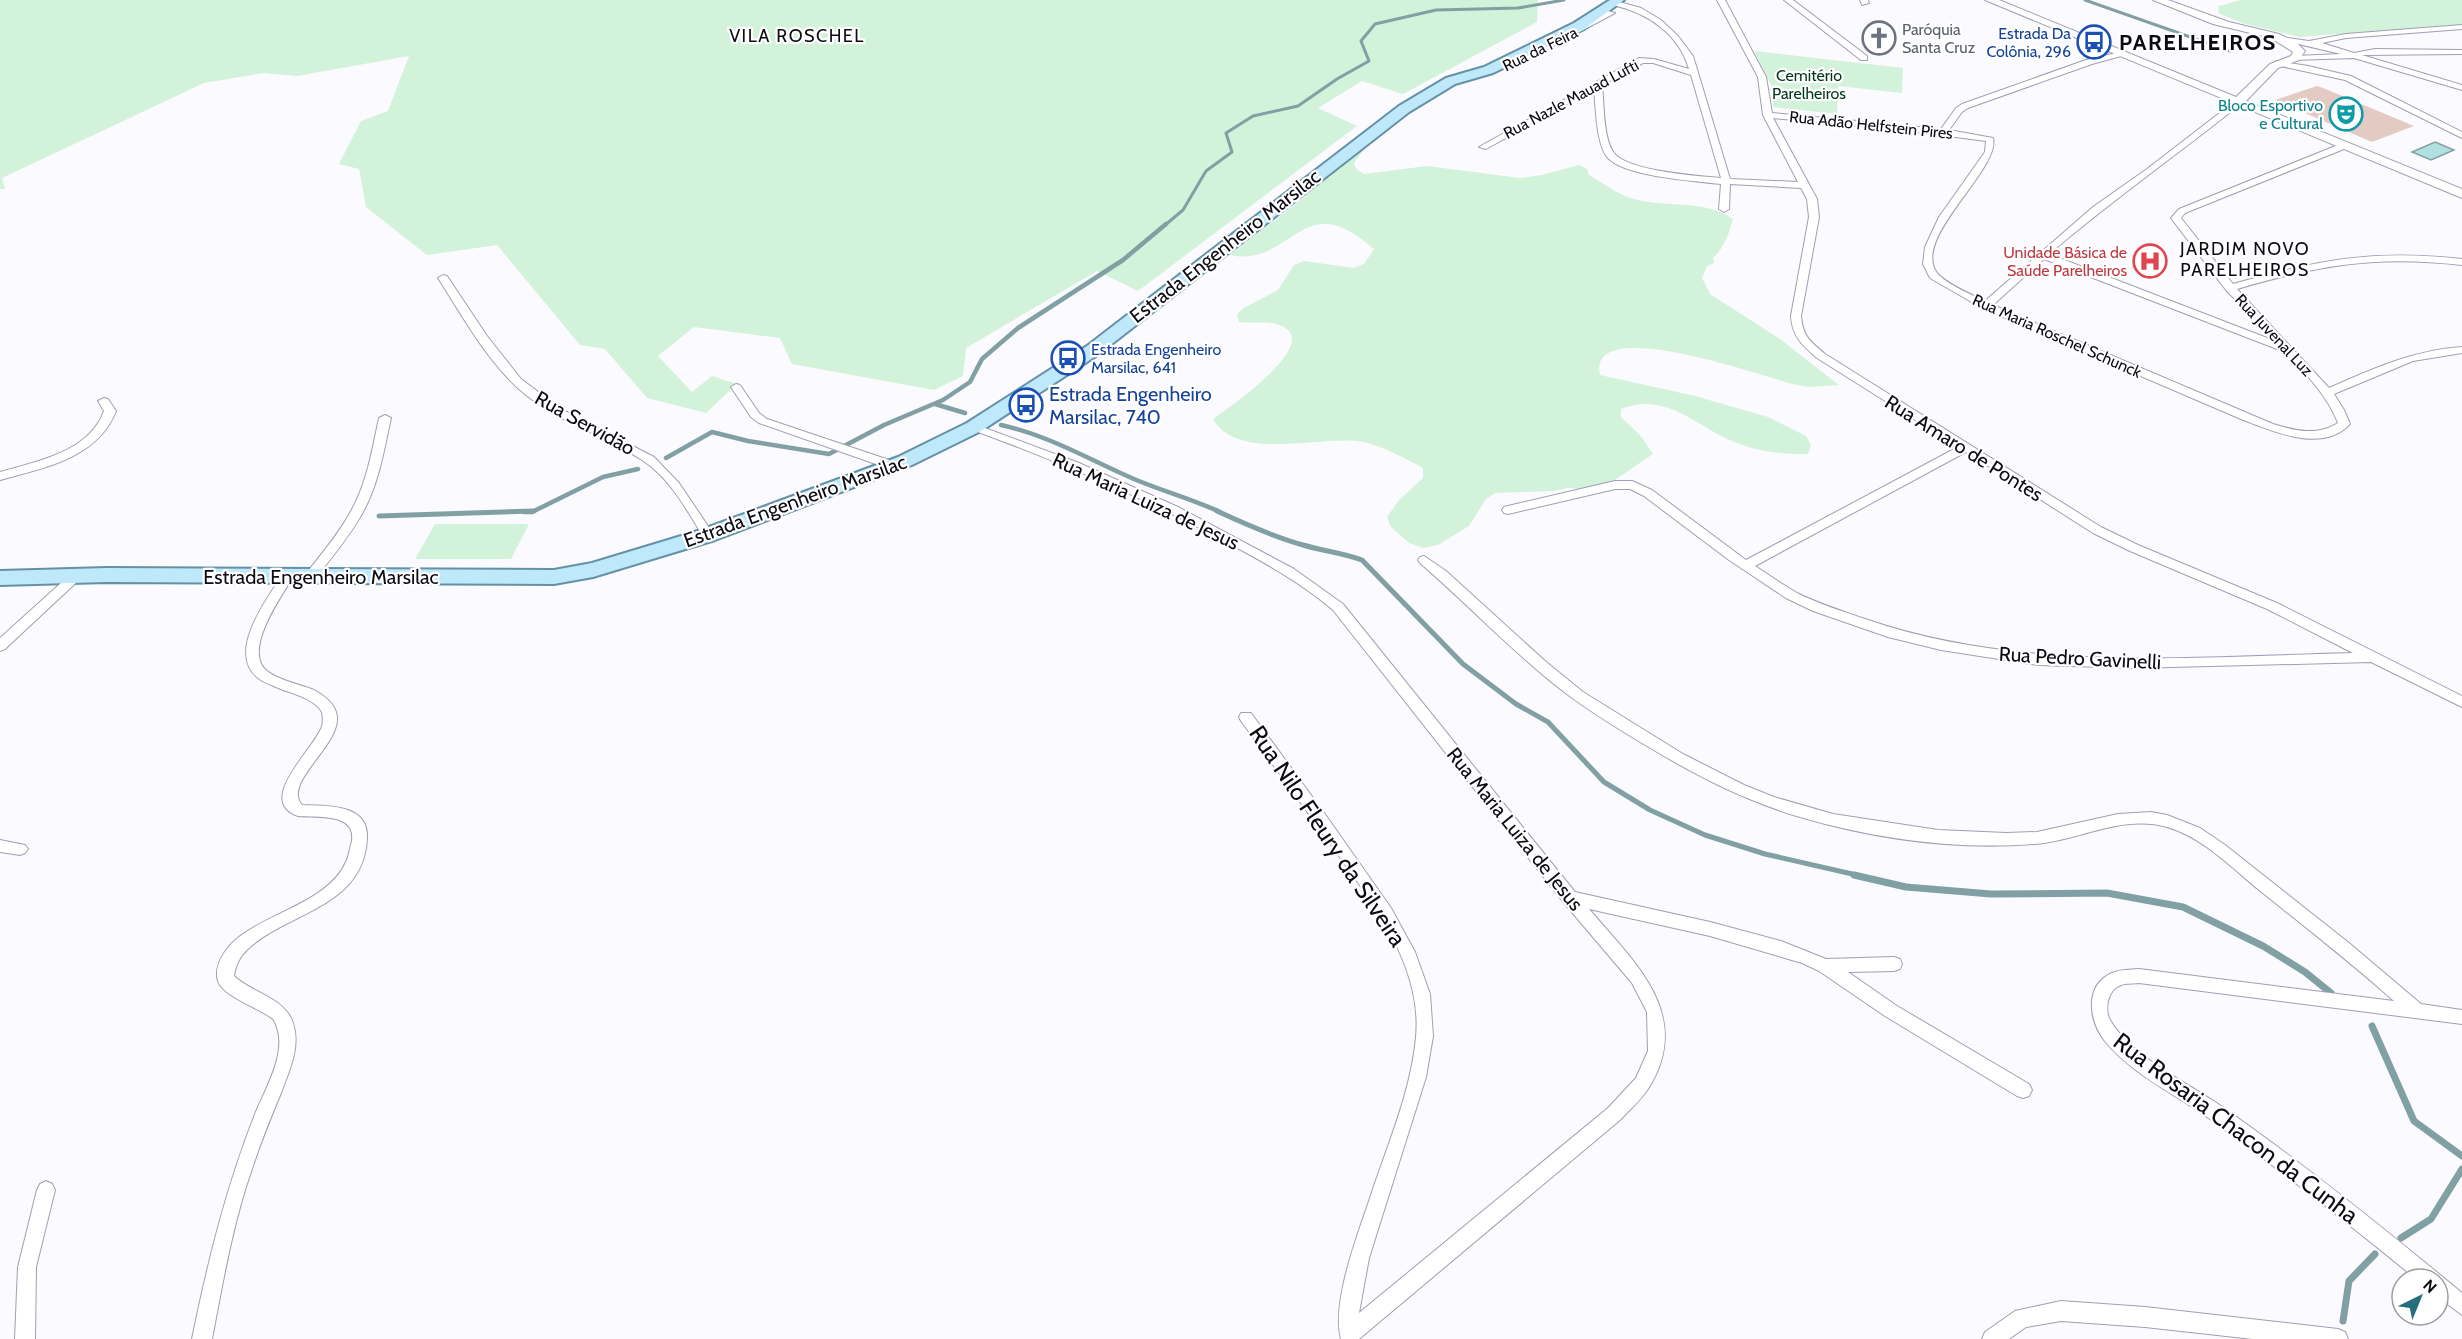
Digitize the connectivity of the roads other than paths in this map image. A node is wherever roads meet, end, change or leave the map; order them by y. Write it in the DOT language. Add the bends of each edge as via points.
graph roads {
  1 [pos="1721,0"];
  2 [pos="1788,0"];
  3 [pos="1990,0"];
  4 [pos="2158,0"];
  5 [pos="1611,4"];
  6 [pos="1636,10"];
  7 [pos="2462,27"];
  8 [pos="2281,39"];
  9 [pos="2310,44"];
  10 [pos="2462,52"];
  11 [pos="2121,53"];
  12 [pos="2353,56"];
  13 [pos="2317,57"];
  14 [pos="1864,58"];
  15 [pos="2295,58"];
  16 [pos="2279,63"];
  17 [pos="1695,74"];
  18 [pos="1598,84"];
  19 [pos="2462,88"];
  20 [pos="2239,101"];
  21 [pos="1767,115"];
  22 [pos="1944,132"];
  23 [pos="2462,135"];
  24 [pos="1974,136"];
  25 [pos="1483,147"];
  26 [pos="2342,147"];
  27 [pos="1726,181"];
  28 [pos="1803,185"];
  29 [pos="2462,194"];
  30 [pos="1724,209"];
  31 [pos="2042,255"];
  32 [pos="2462,262"];
  33 [pos="443,278"];
  34 [pos="2230,288"];
  35 [pos="1986,306"];
  36 [pos="2286,348"];
  37 [pos="2462,350"];
  38 [pos="736,387"];
  39 [pos="2328,393"];
  40 [pos="104,401"];
  41 [pos="385,418"];
  42 [pos="2344,424"];
  43 [pos="974,427"];
  44 [pos="1965,448"];
  45 [pos="894,466"];
  46 [pos="0,476"];
  47 [pos="1508,510"];
  48 [pos="708,535"];
  49 [pos="1424,560"];
  50 [pos="1746,565"];
  51 [pos="76,576"];
  52 [pos="286,577"];
  53 [pos="310,577"];
  54 [pos="5,581"];
  55 [pos="0,646"];
  56 [pos="2374,656"];
  57 [pos="2432,686"];
  58 [pos="2462,696"];
  59 [pos="2462,702"];
  60 [pos="1246,717"];
  61 [pos="0,846"];
  62 [pos="20,849"];
  63 [pos="1570,898"];
  64 [pos="1894,964"];
  65 [pos="1825,966"];
  66 [pos="2418,1012"];
  67 [pos="2462,1017"];
  68 [pos="2023,1090"];
  69 [pos="46,1190"];
  70 [pos="2415,1267"];
  71 [pos="2450,1295"];
  72 [pos="2462,1305"];
  73 [pos="1349,1336"];
  74 [pos="25,1339"];
  75 [pos="202,1339"];
  76 [pos="1992,1339"];
  77 [pos="2338,1339"];
  1 -- 21 [label="street, Rua Amaro de Pontes" via="1765,84"];
  2 -- 14 [label="street"];
  3 -- 11 [label="main road"];
  4 -- 8 [label="main road"];
  5 -- 6 [label="street"];
  5 -- 6 [label="street"];
  5 -- 43 [label="main road, Estrada Engenheiro Marsilac" via="1579,26 1420,98 1093,350"];
  6 -- 17 [label="street" via="1659,22 1680,40"];
  7 -- 9 [label="street" via="2346,36"];
  8 -- 9 [label="street"];
  8 -- 15 [label="main road" via="2299,51"];
  9 -- 12 [label="street"];
  9 -- 13 [label="street" via="2326,52"];
  10 -- 12 [label="street" via="2369,51"];
  11 -- 20 [label="main road"];
  11 -- 22 [label="street" via="1965,106"];
  12 -- 13 [label="street"];
  12 -- 19 [label="street"];
  13 -- 15 [label="street"];
  15 -- 16 [label="main road"];
  16 -- 20 [label="main road"];
  16 -- 23 [label="street" via="2348,78"];
  17 -- 18 [label="street, Rua Nazle Mauad Lufti" via="1648,60"];
  17 -- 27 [label="street"];
  18 -- 25 [label="street, Rua Nazle Mauad Lufti"];
  18 -- 27 [label="street" via="1606,144 1613,158 1646,170"];
  20 -- 26 [label="main road"];
  20 -- 31 [label="street"];
  21 -- 22 [label="street, Rua Adão Helfstein Pires"];
  21 -- 28 [label="street, Rua Amaro de Pontes"];
  22 -- 24 [label="street, Rua Adão Helfstein Pires"];
  24 -- 35 [label="street, Rua Maria Roschel Schunck" via="1990,140 1989,152 1942,221 1927,255 1934,276"];
  26 -- 29 [label="main road"];
  26 -- 34 [label="street, Rua Juvenal Luz" via="2177,214 2176,218"];
  27 -- 28 [label="street"];
  27 -- 30 [label="street"];
  28 -- 44 [label="street, Rua Amaro de Pontes" via="1812,199 1814,217 1797,298 1797,330 1804,341 1849,376"];
  31 -- 35 [label="street"];
  31 -- 36 [label="street"];
  32 -- 34 [label="street" via="2406,257 2343,262 2303,267"];
  33 -- 48 [label="street, Rua Servidão" via="518,382 544,403 663,470"];
  34 -- 36 [label="street, Rua Juvenal Luz"];
  35 -- 42 [label="street, Rua Maria Roschel Schunck" via="2279,429 2317,435"];
  36 -- 39 [label="street, Rua Juvenal Luz"];
  37 -- 39 [label="street" via="2434,352 2390,365"];
  38 -- 45 [label="street" via="755,415 768,423"];
  39 -- 42 [label="street, Rua Juvenal Luz" via="2342,413"];
  40 -- 46 [label="street" via="110,411 109,420 82,445 43,464"];
  41 -- 53 [label="street" via="365,494 347,528"];
  43 -- 45 [label="main road, Estrada Engenheiro Marsilac"];
  43 -- 63 [label="street, Rua Maria Luiza de Jesus" via="1065,460 1203,524 1287,570 1325,596 1338,607"];
  44 -- 50 [label="street"];
  44 -- 56 [label="street, Rua Amaro de Pontes" via="2097,530 2272,606"];
  45 -- 48 [label="main road, Estrada Engenheiro Marsilac"];
  47 -- 50 [label="street, Rua Pedro Gavinelli" via="1608,486 1632,485 1664,503"];
  48 -- 53 [label="main road, Estrada Engenheiro Marsilac" via="593,570 554,577"];
  49 -- 66 [label="street" via="1573,692 1717,780 1773,803 1836,820 1966,839 2058,837 2109,821 2166,820 2191,830 2217,848"];
  50 -- 56 [label="street, Rua Pedro Gavinelli" via="1818,608 1888,632 1989,654 2133,663"];
  51 -- 52 [label="main road, Estrada Engenheiro Marsilac"];
  51 -- 54 [label="main road, Estrada Engenheiro Marsilac"];
  51 -- 55 [label="street"];
  52 -- 53 [label="main road, Estrada Engenheiro Marsilac"];
  52 -- 75 [label="street" via="257,630 252,660 263,675 326,705 330,726 293,780 290,800 298,810 348,816 360,832 359,846 342,883 308,907 250,938 231,953 225,964 225,979 241,993 276,1010 287,1024 289,1038 286,1057 243,1167 220,1249"];
  56 -- 57 [label="street, Rua Amaro de Pontes"];
  57 -- 58 [label="street"];
  57 -- 59 [label="street, Rua Amaro de Pontes"];
  60 -- 73 [label="street, Rua Nilo Fleury da Silveira" via="1296,782 1394,925 1417,971 1425,1018 1422,1061 1361,1255 1352,1295"];
  61 -- 62 [label="street"];
  63 -- 65 [label="street" via="1770,945"];
  63 -- 73 [label="street, Rua Maria Luiza de Jesus" via="1638,978 1655,1011 1656,1051 1642,1084 1614,1114"];
  64 -- 65 [label="street"];
  65 -- 68 [label="street" via="1891,1011"];
  66 -- 67 [label="street, Rua Rosaria Chacon da Cunha"];
  66 -- 70 [label="street, Rua Rosaria Chacon da Cunha" via="2139,976 2116,979 2103,991 2098,1005 2102,1022 2115,1040 2140,1061 2215,1112"];
  69 -- 74 [label="street" via="27,1267"];
  71 -- 72 [label="street"];
  76 -- 77 [label="street" via="2022,1317 2061,1311"];
}
